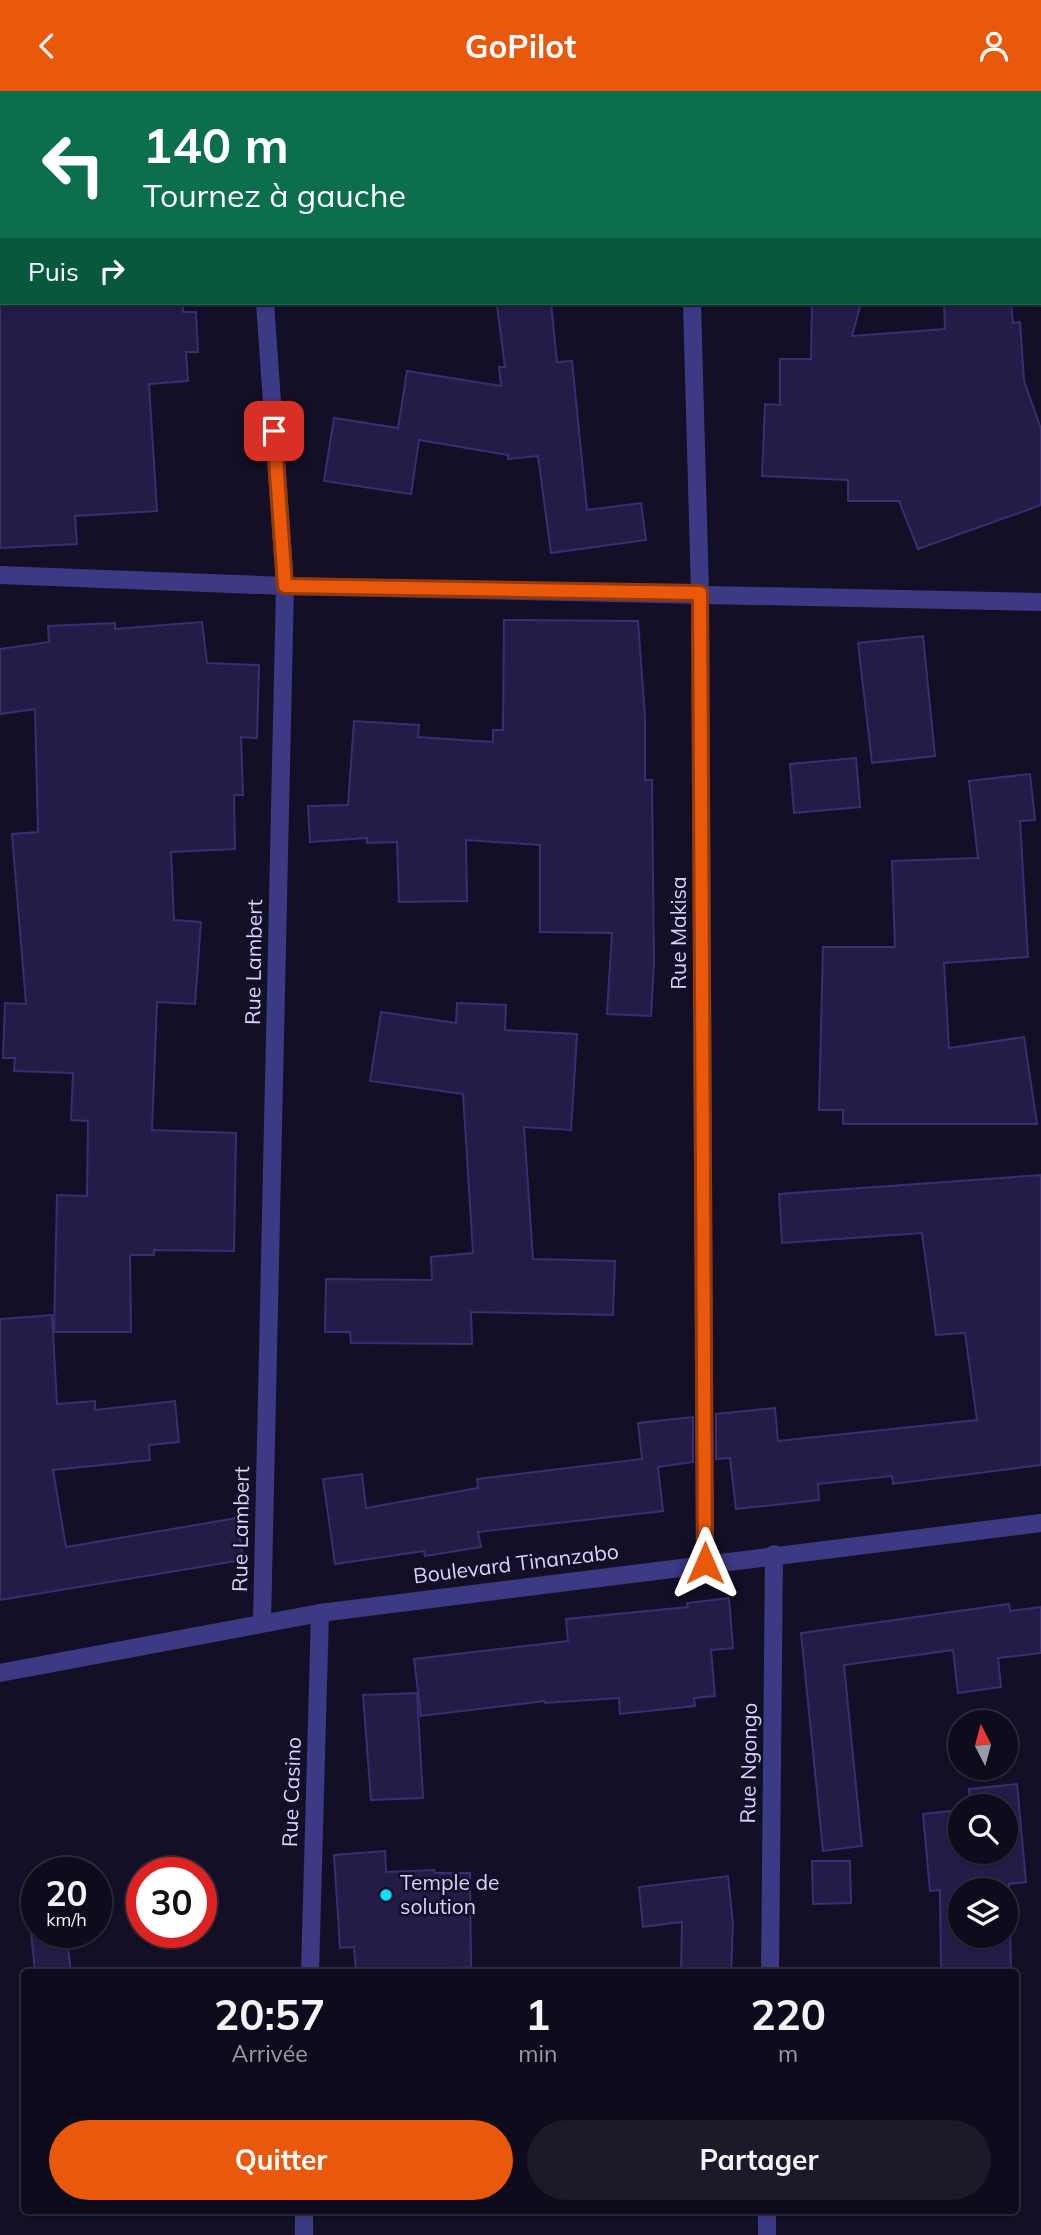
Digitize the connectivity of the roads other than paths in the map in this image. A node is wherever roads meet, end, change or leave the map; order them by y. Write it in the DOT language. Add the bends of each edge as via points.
graph roads {
  1 [pos="265,305"];
  2 [pos="692,305"];
  3 [pos="0,575"];
  4 [pos="285,586"];
  5 [pos="700,593"];
  6 [pos="1041,602"];
  7 [pos="1041,1523"];
  8 [pos="774,1554"];
  9 [pos="705,1563"];
  10 [pos="320,1613"];
  11 [pos="262,1622"];
  12 [pos="0,1673"];
  13 [pos="310,1969"];
  14 [pos="770,1969"];
  15 [pos="304,2214"];
  16 [pos="767,2214"];
  17 [pos="304,2235"];
  18 [pos="767,2235"];
  1 -- 4 [label="street, Rue Lambert"];
  2 -- 5 [label="street, Rue Makisa"];
  3 -- 4 [label="street"];
  4 -- 5 [label="street"];
  4 -- 11 [label="street, Rue Lambert"];
  5 -- 6 [label="street"];
  5 -- 9 [label="street, Rue Makisa"];
  7 -- 8 [label="street, Boulevard Tinanzabo"];
  8 -- 9 [label="street, Boulevard Tinanzabo"];
  8 -- 14 [label="street, Rue Ngongo"];
  9 -- 10 [label="street, Boulevard Tinanzabo"];
  10 -- 11 [label="street, Boulevard Tinanzabo"];
  10 -- 13 [label="street, Rue Casino"];
  11 -- 12 [label="street, Boulevard Tinanzabo"];
  15 -- 17 [label="street"];
  16 -- 18 [label="street"];
}
